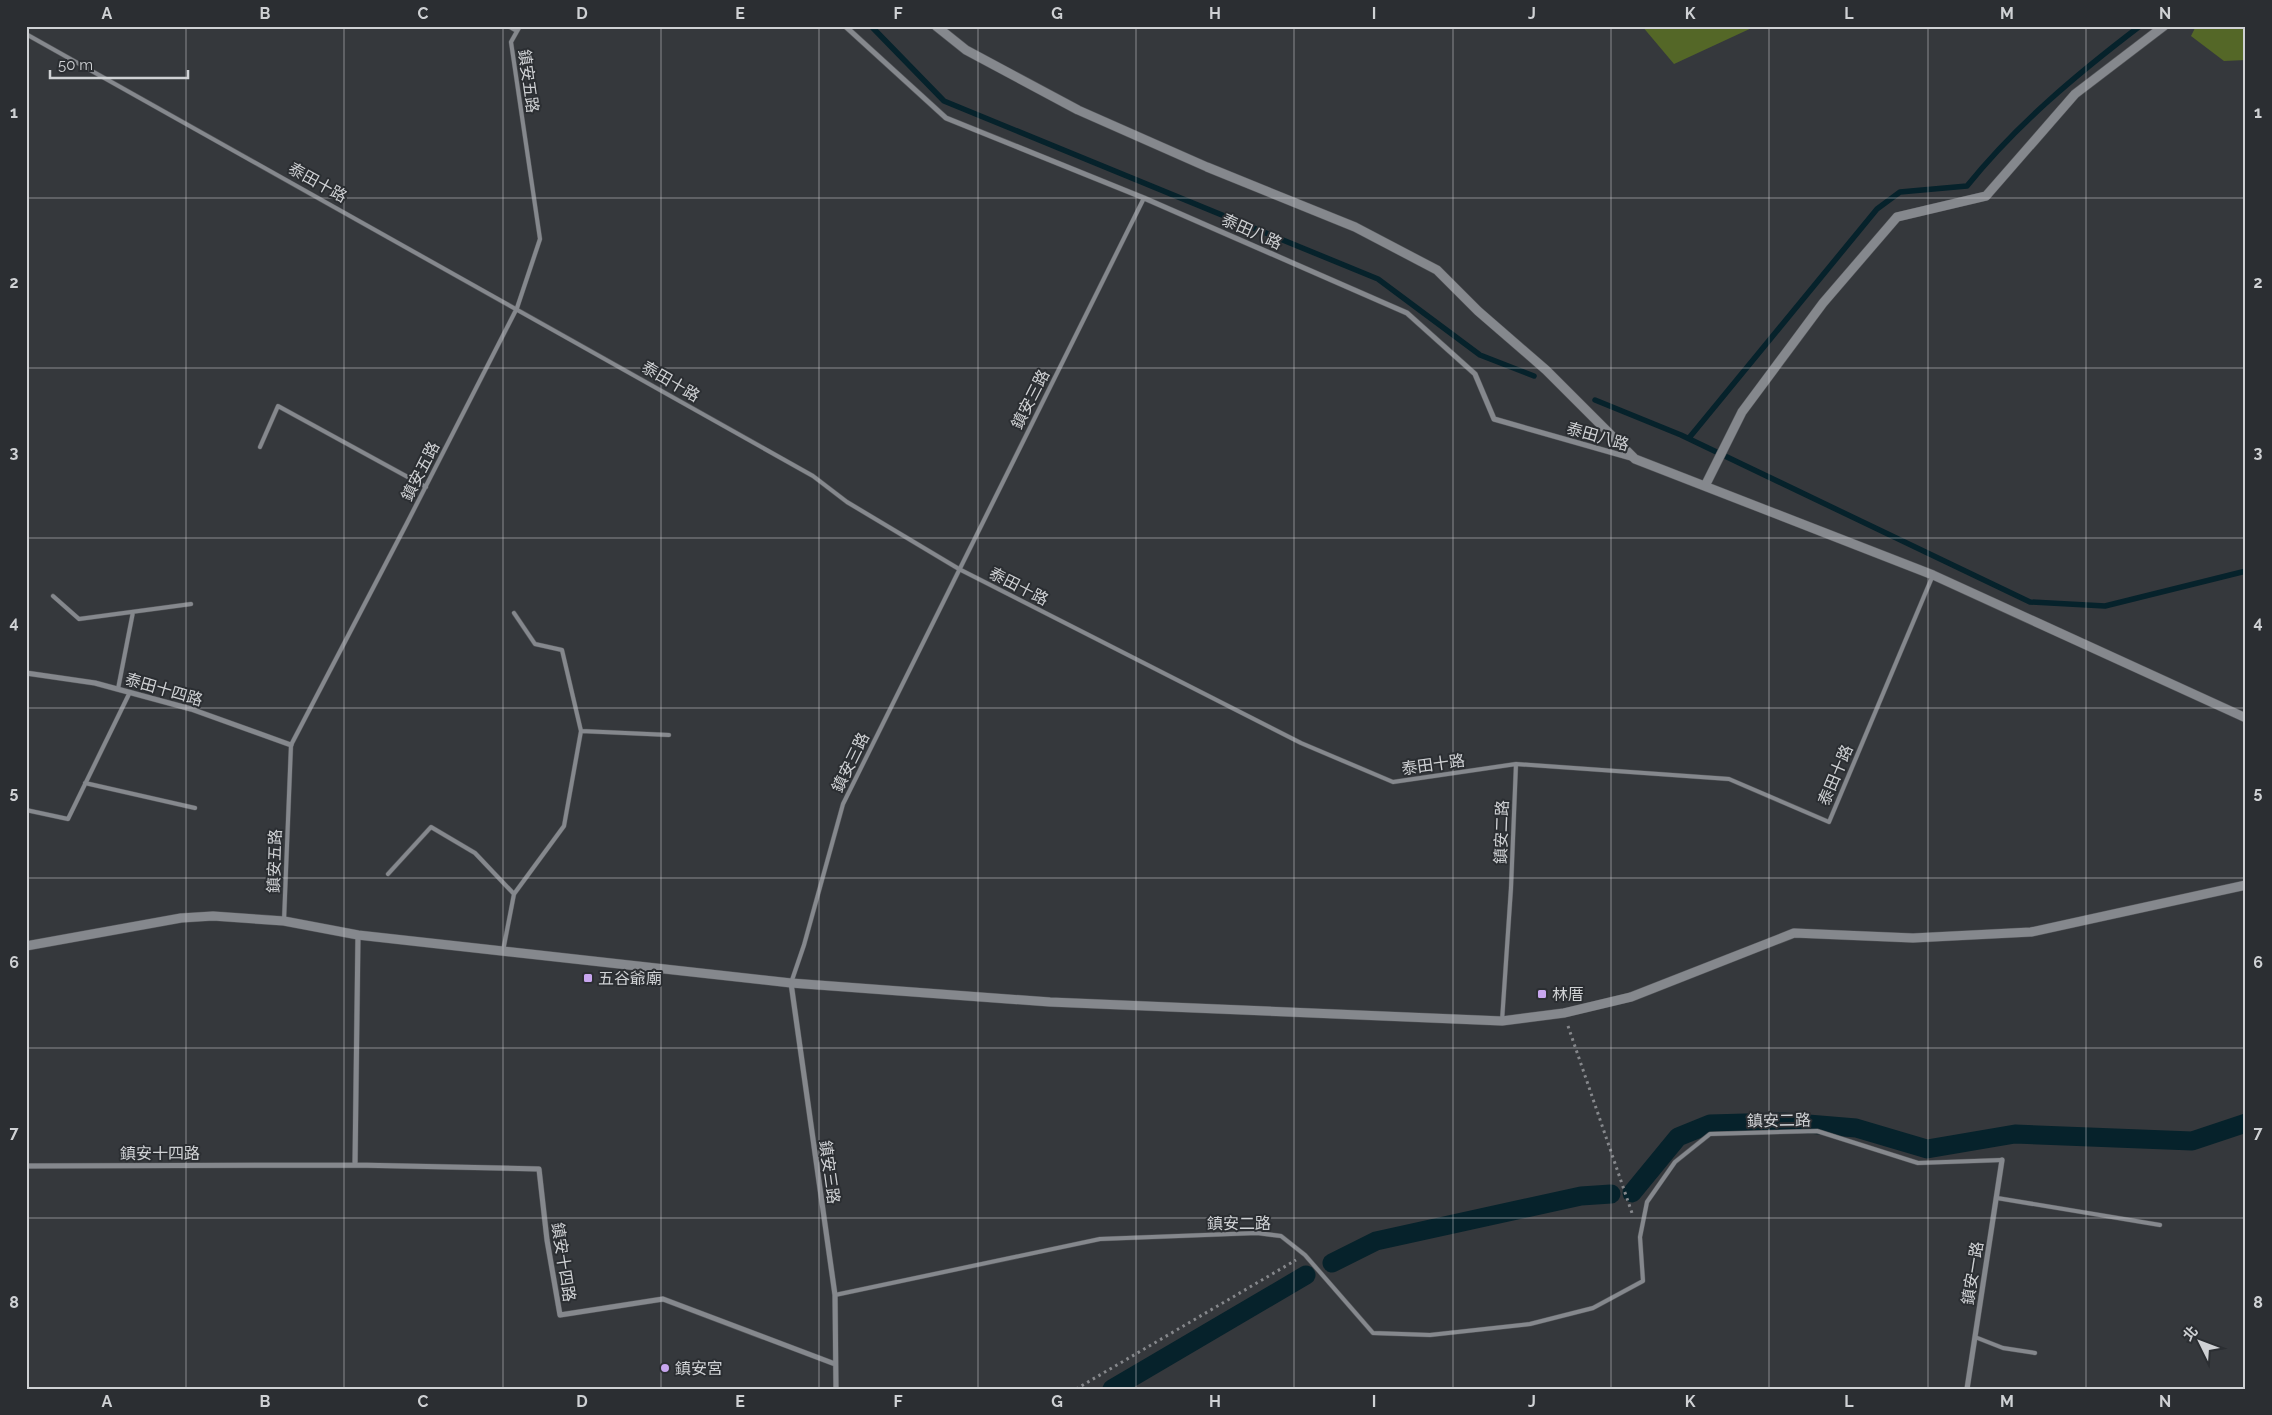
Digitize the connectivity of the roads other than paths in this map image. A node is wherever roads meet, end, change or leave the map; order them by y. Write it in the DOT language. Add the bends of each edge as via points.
graph roads {
  1 [pos="508,26"];
  2 [pos="845,26"];
  3 [pos="936,26"];
  4 [pos="2164,26"];
  5 [pos="518,28"];
  6 [pos="26,34"];
  7 [pos="1144,198"];
  8 [pos="517,308"];
  9 [pos="260,447"];
  10 [pos="1635,459"];
  11 [pos="1705,486"];
  12 [pos="426,487"];
  13 [pos="959,569"];
  14 [pos="1933,576"];
  15 [pos="53,596"];
  16 [pos="191,604"];
  17 [pos="134,612"];
  18 [pos="514,613"];
  19 [pos="26,673"];
  20 [pos="118,689"];
  21 [pos="130,692"];
  22 [pos="2246,718"];
  23 [pos="581,731"];
  24 [pos="669,735"];
  25 [pos="291,745"];
  26 [pos="1516,764"];
  27 [pos="86,784"];
  28 [pos="195,808"];
  29 [pos="26,810"];
  30 [pos="388,874"];
  31 [pos="2246,885"];
  32 [pos="514,894"];
  33 [pos="284,921"];
  34 [pos="358,935"];
  35 [pos="26,946"];
  36 [pos="503,951"];
  37 [pos="791,983"];
  38 [pos="1502,1021"];
  39 [pos="2002,1160"];
  40 [pos="355,1165"];
  41 [pos="26,1166"];
  42 [pos="1997,1198"];
  43 [pos="2160,1225"];
  44 [pos="835,1295"];
  45 [pos="1975,1337"];
  46 [pos="2035,1353"];
  47 [pos="835,1364"];
  48 [pos="836,1389"];
  49 [pos="1967,1389"];
  1 -- 5 [label="lane"];
  2 -- 7 [label="street, 泰田八路" via="946,118"];
  3 -- 10 [label="street" via="966,50 1078,110 1355,227 1437,270 1546,370"];
  4 -- 11 [label="street" via="2075,94 1986,196 1897,217 1823,303 1742,412"];
  5 -- 8 [label="lane, 鎮安五路" via="511,42 540,239"];
  6 -- 8 [label="lane, 泰田十路"];
  7 -- 10 [label="street, 泰田八路" via="1407,313 1475,374 1494,419"];
  7 -- 13 [label="lane, 鎮安三路"];
  8 -- 12 [label="lane, 鎮安五路"];
  8 -- 13 [label="lane, 泰田十路" via="813,476 847,502"];
  9 -- 12 [label="lane" via="278,406"];
  10 -- 11 [label="street"];
  11 -- 14 [label="street"];
  12 -- 25 [label="lane, 鎮安五路"];
  13 -- 26 [label="lane, 泰田十路" via="1301,743 1393,782"];
  13 -- 37 [label="lane, 鎮安三路" via="843,804"];
  14 -- 22 [label="street"];
  14 -- 26 [label="lane, 泰田十路" via="1829,822 1729,779"];
  15 -- 17 [label="lane" via="79,619"];
  16 -- 17 [label="lane"];
  17 -- 20 [label="lane"];
  18 -- 23 [label="lane" via="535,644 562,650"];
  19 -- 20 [label="street, 泰田十四路"];
  20 -- 21 [label="street, 泰田十四路"];
  21 -- 25 [label="street, 泰田十四路" via="191,709"];
  21 -- 27 [label="lane"];
  23 -- 24 [label="lane"];
  23 -- 32 [label="lane" via="564,826"];
  25 -- 33 [label="lane, 鎮安五路"];
  26 -- 38 [label="lane, 鎮安二路"];
  27 -- 28 [label="lane"];
  27 -- 29 [label="lane" via="68,819"];
  30 -- 32 [label="lane" via="431,826 476,853"];
  31 -- 38 [label="street" via="2031,932 1913,938 1794,933 1631,997 1564,1013"];
  32 -- 36 [label="lane"];
  33 -- 34 [label="street"];
  33 -- 35 [label="street" via="213,916 181,918"];
  34 -- 36 [label="street"];
  34 -- 40 [label="street"];
  36 -- 37 [label="street"];
  37 -- 38 [label="street" via="1050,1002"];
  37 -- 44 [label="street, 鎮安三路"];
  39 -- 42 [label="street, 鎮安一路"];
  39 -- 44 [label="lane, 鎮安二路" via="1918,1163 1817,1131 1710,1134 1675,1162 1647,1202 1640,1237 1643,1281 1593,1308 1530,1324 1430,1335 1373,1333 1305,1255 1281,1236 1257,1233 1100,1239"];
  40 -- 41 [label="street, 鎮安十四路"];
  40 -- 47 [label="street, 鎮安十四路" via="539,1170 560,1315 663,1298"];
  42 -- 43 [label="lane"];
  42 -- 45 [label="street, 鎮安一路"];
  44 -- 47 [label="street, 鎮安三路"];
  45 -- 46 [label="lane" via="2003,1348"];
  45 -- 49 [label="street, 鎮安一路"];
  47 -- 48 [label="street, 鎮安三路"];
}
